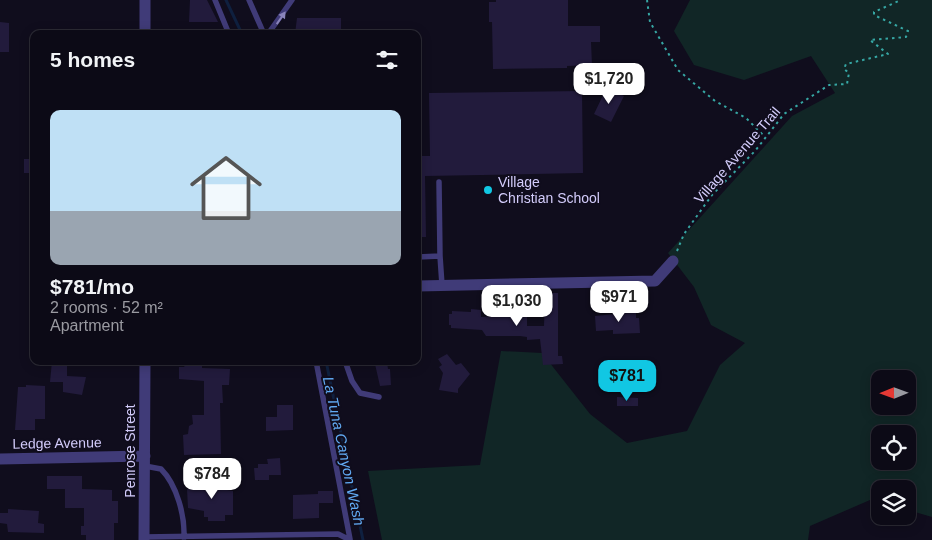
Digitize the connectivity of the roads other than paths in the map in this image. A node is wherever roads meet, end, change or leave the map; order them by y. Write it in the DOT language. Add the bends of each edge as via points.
graph roads {
  1 [pos="145,0"];
  2 [pos="215,0"];
  3 [pos="249,0"];
  4 [pos="292,0"];
  5 [pos="145,30"];
  6 [pos="227,30"];
  7 [pos="264,30"];
  8 [pos="269,30"];
  9 [pos="439,182"];
  10 [pos="440,256"];
  11 [pos="421,257"];
  12 [pos="673,261"];
  13 [pos="442,285"];
  14 [pos="421,286"];
  15 [pos="145,365"];
  16 [pos="317,365"];
  17 [pos="346,365"];
  18 [pos="379,397"];
  19 [pos="0,459"];
  20 [pos="145,461"];
  21 [pos="184,538"];
  22 [pos="144,539"];
  23 [pos="350,540"];
  1 -- 5 [label="street"];
  2 -- 6 [label="lane"];
  3 -- 7 [label="lane"];
  8 -- 4 [label="lane, one-way"];
  9 -- 10 [label="lane"];
  10 -- 11 [label="lane"];
  10 -- 13 [label="lane"];
  12 -- 13 [label="street" via="655,281"];
  13 -- 14 [label="street"];
  15 -- 20 [label="street, Penrose Street"];
  16 -- 23 [label="lane"];
  17 -- 18 [label="lane" via="360,393"];
  19 -- 20 [label="street, Ledge Avenue"];
  20 -- 21 [label="lane" via="161,469 170,481 183,520"];
  20 -- 22 [label="street, Penrose Street"];
  21 -- 22 [label="lane"];
  21 -- 23 [label="lane" via="338,534"];
}
